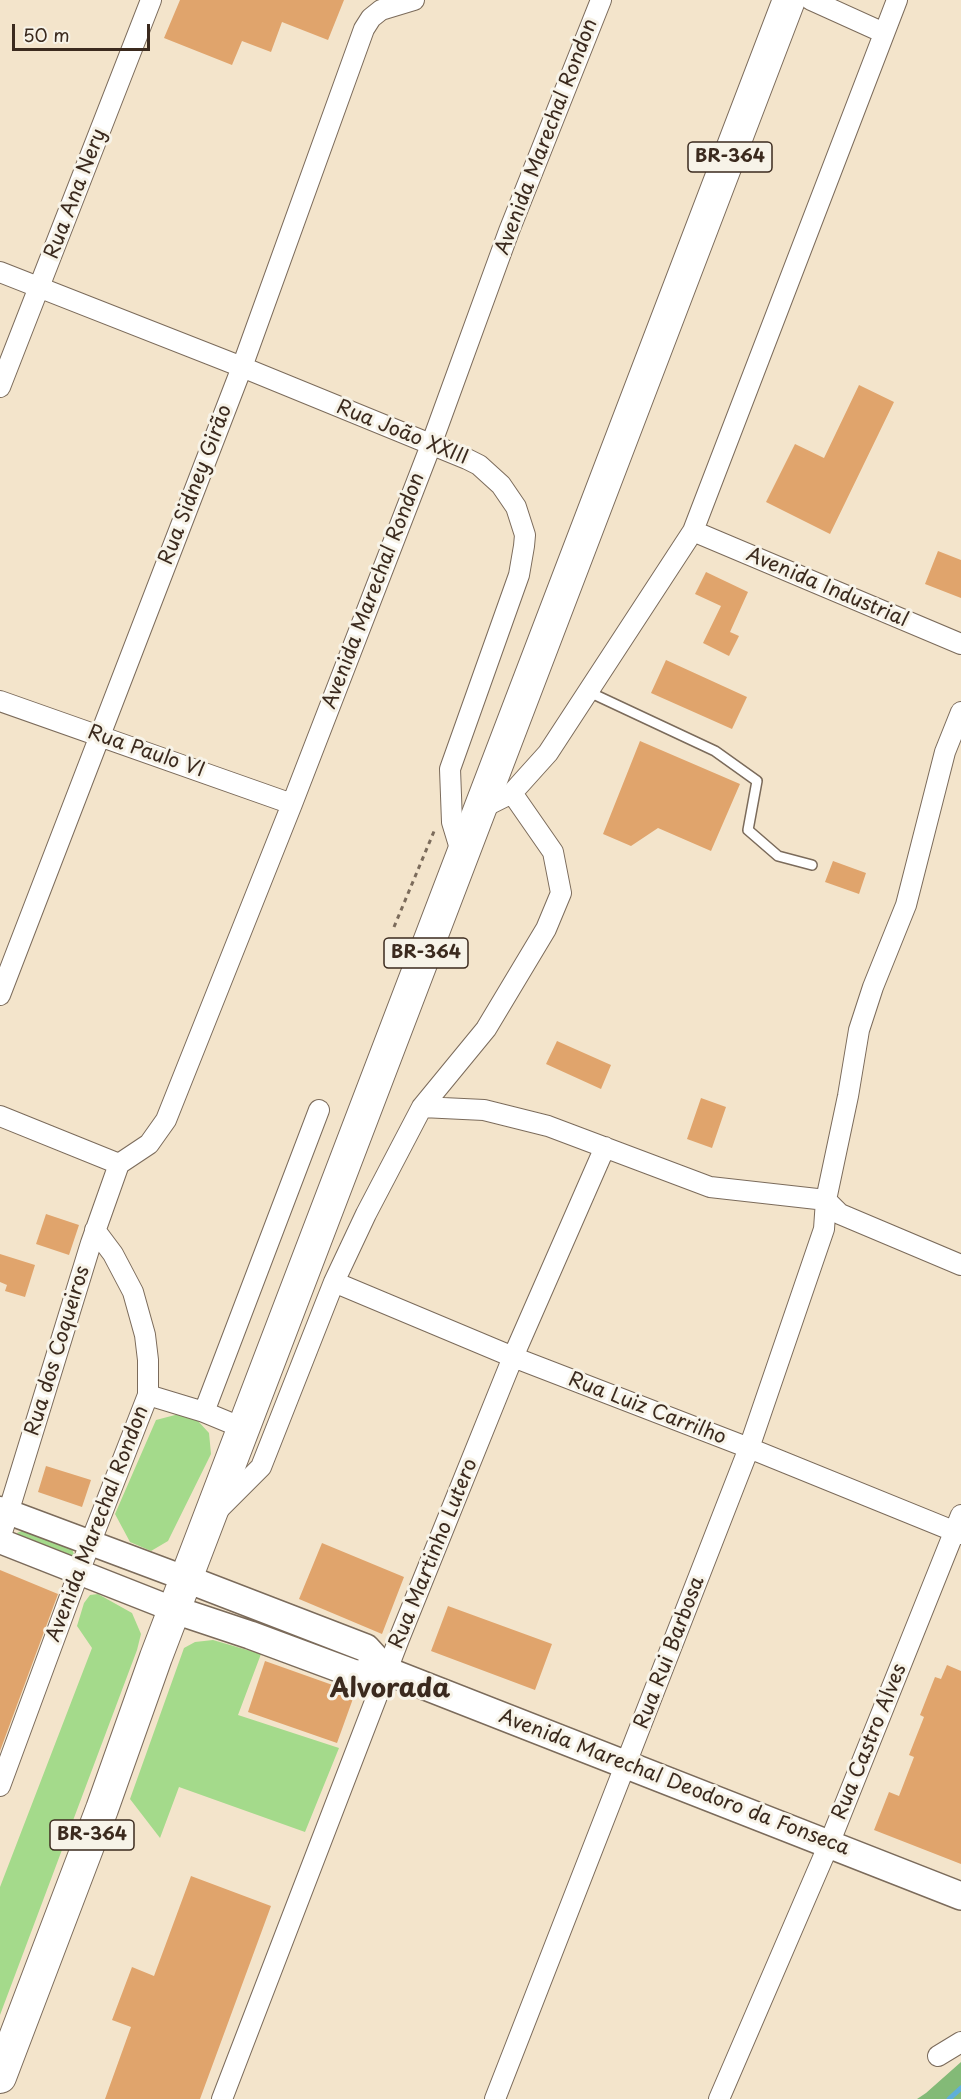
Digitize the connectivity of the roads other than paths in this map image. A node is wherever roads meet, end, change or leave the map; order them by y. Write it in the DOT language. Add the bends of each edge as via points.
graph roads {
  1 [pos="151,0"];
  2 [pos="414,0"];
  3 [pos="602,0"];
  4 [pos="789,0"];
  5 [pos="812,0"];
  6 [pos="897,0"];
  7 [pos="884,33"];
  8 [pos="0,272"];
  9 [pos="40,287"];
  10 [pos="242,367"];
  11 [pos="0,387"];
  12 [pos="431,445"];
  13 [pos="693,531"];
  14 [pos="961,644"];
  15 [pos="589,692"];
  16 [pos="0,701"];
  17 [pos="961,712"];
  18 [pos="99,736"];
  19 [pos="512,793"];
  20 [pos="292,804"];
  21 [pos="480,809"];
  22 [pos="463,856"];
  23 [pos="812,865"];
  24 [pos="0,995"];
  25 [pos="422,1107"];
  26 [pos="319,1110"];
  27 [pos="0,1116"];
  28 [pos="604,1147"];
  29 [pos="119,1164"];
  30 [pos="826,1200"];
  31 [pos="95,1230"];
  32 [pos="961,1265"];
  33 [pos="334,1282"];
  34 [pos="513,1357"];
  35 [pos="148,1395"];
  36 [pos="204,1412"];
  37 [pos="245,1429"];
  38 [pos="749,1448"];
  39 [pos="5,1510"];
  40 [pos="212,1516"];
  41 [pos="959,1527"];
  42 [pos="0,1540"];
  43 [pos="90,1544"];
  44 [pos="79,1572"];
  45 [pos="187,1579"];
  46 [pos="176,1610"];
  47 [pos="387,1671"];
  48 [pos="627,1764"];
  49 [pos="0,1786"];
  50 [pos="829,1844"];
  51 [pos="961,1896"];
  52 [pos="961,2042"];
  53 [pos="938,2056"];
  54 [pos="0,2077"];
  55 [pos="222,2099"];
  56 [pos="495,2099"];
  57 [pos="719,2099"];
  1 -- 9 [label="street, Rua Ana Nery"];
  2 -- 10 [label="street, Rua Sidney Girão" via="381,10 363,29"];
  3 -- 12 [label="street, Avenida Marechal Rondon" via="510,231"];
  4 -- 21 [label="highway, BR-364"];
  5 -- 7 [label="street"];
  6 -- 7 [label="street"];
  7 -- 13 [label="street"];
  8 -- 9 [label="street, Rua João XXIII"];
  9 -- 10 [label="street, Rua João XXIII"];
  9 -- 11 [label="street, Rua Ana Nery"];
  10 -- 12 [label="street, Rua João XXIII"];
  10 -- 18 [label="street, Rua Sidney Girão"];
  12 -- 20 [label="street, Avenida Marechal Rondon"];
  12 -- 22 [label="street, Rua João XXIII" via="467,459 491,475 516,507 525,535 519,575 450,769 452,822"];
  13 -- 14 [label="street, Avenida Industrial"];
  13 -- 15 [label="street"];
  15 -- 19 [label="street" via="548,753"];
  15 -- 23 [label="lane" via="715,751 757,781 748,830 778,856"];
  16 -- 18 [label="street, Rua Paulo VI"];
  17 -- 30 [label="street, Rua Rui Barbosa" via="945,752 906,905 859,1030"];
  18 -- 20 [label="street, Rua Paulo VI"];
  18 -- 24 [label="street, Rua Sidney Girão"];
  19 -- 21 [label="street"];
  19 -- 25 [label="street" via="553,852 561,893 546,929 486,1029"];
  20 -- 29 [label="street, Avenida Marechal Rondon" via="166,1120 149,1144"];
  21 -- 22 [label="highway, BR-364"];
  22 -- 37 [label="highway, BR-364"];
  25 -- 28 [label="street" via="484,1110 548,1126"];
  25 -- 33 [label="street"];
  26 -- 36 [label="street"];
  27 -- 29 [label="street"];
  28 -- 30 [label="street" via="710,1187"];
  28 -- 34 [label="street, Rua Martinho Lutero"];
  29 -- 31 [label="street, Rua dos Coqueiros"];
  30 -- 32 [label="street" via="840,1214"];
  30 -- 38 [label="street, Rua Rui Barbosa" via="824,1229"];
  31 -- 35 [label="street, Avenida Marechal Rondon" via="133,1292 146,1344"];
  31 -- 39 [label="street, Rua dos Coqueiros"];
  33 -- 34 [label="street, Rua Luiz Carrilho"];
  33 -- 40 [label="street" via="261,1467"];
  34 -- 38 [label="street, Rua Luiz Carrilho"];
  34 -- 47 [label="street, Rua Martinho Lutero"];
  35 -- 36 [label="street"];
  35 -- 43 [label="street, Avenida Marechal Rondon"];
  36 -- 37 [label="street"];
  37 -- 40 [label="highway, BR-364"];
  38 -- 41 [label="street, Rua Luiz Carrilho"];
  38 -- 48 [label="street, Rua Rui Barbosa"];
  39 -- 42 [label="street, Rua dos Coqueiros"];
  39 -- 43 [label="street"];
  40 -- 45 [label="highway, BR-364"];
  41 -- 50 [label="street, Rua Castro Alves"];
  42 -- 44 [label="street"];
  43 -- 44 [label="street, Avenida Marechal Rondon"];
  43 -- 45 [label="street"];
  44 -- 46 [label="street"];
  44 -- 49 [label="street, Avenida Marechal Rondon"];
  45 -- 46 [label="highway, BR-364"];
  45 -- 47 [label="main road, Avenida Marechal Deodoro da Fonseca" via="366,1648"];
  46 -- 47 [label="main road, Avenida Marechal Deodoro da Fonseca" via="355,1674"];
  46 -- 54 [label="highway, BR-364"];
  47 -- 48 [label="main road, Avenida Marechal Deodoro da Fonseca"];
  47 -- 55 [label="street, Rua Martinho Lutero"];
  48 -- 50 [label="main road, Avenida Marechal Deodoro da Fonseca"];
  48 -- 56 [label="street, Rua Rui Barbosa"];
  50 -- 51 [label="main road, Avenida Marechal Deodoro da Fonseca"];
  50 -- 57 [label="street, Rua Castro Alves"];
  52 -- 53 [label="street"];
}
